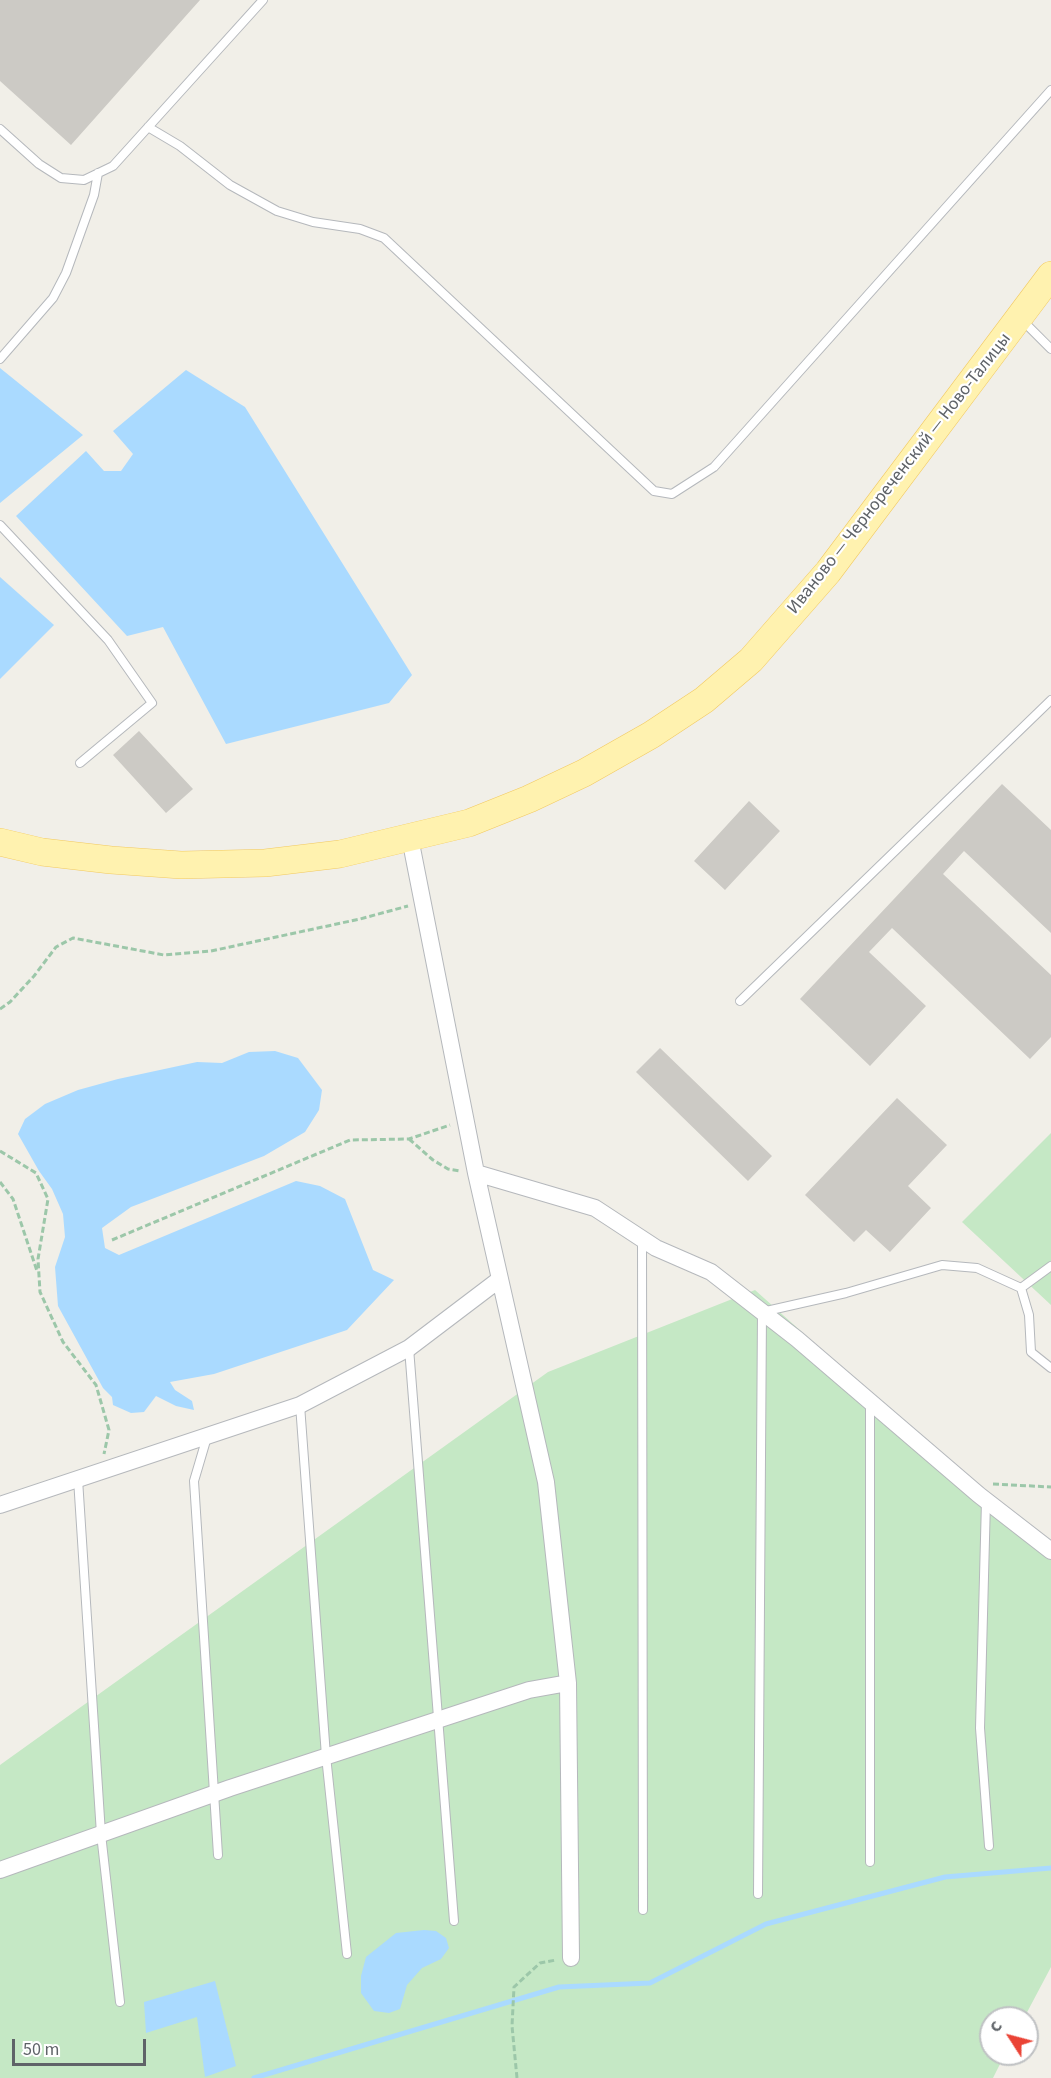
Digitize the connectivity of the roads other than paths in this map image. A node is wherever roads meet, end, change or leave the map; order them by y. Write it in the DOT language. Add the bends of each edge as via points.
graph roads {
  1 [pos="263,0"];
  2 [pos="1051,90"];
  3 [pos="148,128"];
  4 [pos="0,129"];
  5 [pos="98,173"];
  6 [pos="1051,276"];
  7 [pos="1019,318"];
  8 [pos="1051,349"];
  9 [pos="0,359"];
  10 [pos="0,525"];
  11 [pos="1051,700"];
  12 [pos="80,762"];
  13 [pos="410,838"];
  14 [pos="0,842"];
  15 [pos="740,1002"];
  16 [pos="476,1173"];
  17 [pos="642,1239"];
  18 [pos="1051,1266"];
  19 [pos="500,1279"];
  20 [pos="1021,1288"];
  21 [pos="762,1312"];
  22 [pos="409,1348"];
  23 [pos="1051,1368"];
  24 [pos="870,1402"];
  25 [pos="300,1405"];
  26 [pos="207,1436"];
  27 [pos="84,1477"];
  28 [pos="986,1501"];
  29 [pos="0,1505"];
  30 [pos="1051,1551"];
  31 [pos="568,1683"];
  32 [pos="437,1720"];
  33 [pos="326,1756"];
  34 [pos="213,1794"];
  35 [pos="101,1834"];
  36 [pos="989,1846"];
  37 [pos="218,1855"];
  38 [pos="870,1862"];
  39 [pos="0,1870"];
  40 [pos="758,1894"];
  41 [pos="643,1910"];
  42 [pos="454,1921"];
  43 [pos="347,1954"];
  44 [pos="571,1958"];
  45 [pos="120,2002"];
  1 -- 3 [label="lane"];
  2 -- 3 [label="lane" via="714,467 672,494 654,491 384,238 277,211 230,185 180,146"];
  3 -- 5 [label="lane" via="113,166"];
  4 -- 5 [label="lane" via="61,178 84,180"];
  5 -- 9 [label="lane" via="66,273 53,298"];
  6 -- 7 [label="main road, Иваново — Чернореченский — Ново-Талицы"];
  7 -- 8 [label="lane"];
  7 -- 13 [label="main road, Иваново — Чернореченский — Ново-Талицы" via="828,572 736,673 651,735 584,773 469,823"];
  10 -- 12 [label="lane" via="108,640 152,703"];
  11 -- 15 [label="lane"];
  13 -- 14 [label="main road, Иваново — Чернореченский — Ново-Талицы" via="340,854 265,863 181,865 54,853"];
  13 -- 16 [label="street"];
  16 -- 17 [label="street" via="595,1208"];
  16 -- 19 [label="street"];
  17 -- 21 [label="street" via="711,1272"];
  17 -- 41 [label="lane"];
  18 -- 20 [label="lane"];
  19 -- 22 [label="street"];
  19 -- 31 [label="street" via="546,1482"];
  20 -- 21 [label="lane" via="977,1268 942,1265"];
  20 -- 23 [label="lane" via="1029,1315 1031,1352"];
  21 -- 24 [label="street"];
  21 -- 40 [label="lane"];
  22 -- 25 [label="street"];
  22 -- 32 [label="lane"];
  24 -- 28 [label="street"];
  24 -- 38 [label="lane"];
  25 -- 26 [label="street"];
  25 -- 33 [label="lane"];
  26 -- 27 [label="street"];
  26 -- 34 [label="lane" via="194,1481"];
  27 -- 29 [label="street"];
  27 -- 35 [label="lane"];
  28 -- 30 [label="street"];
  28 -- 36 [label="lane" via="980,1728"];
  31 -- 32 [label="street" via="529,1690"];
  31 -- 44 [label="street"];
  32 -- 33 [label="street"];
  32 -- 42 [label="lane"];
  33 -- 34 [label="street"];
  33 -- 43 [label="lane"];
  34 -- 35 [label="street"];
  34 -- 37 [label="lane"];
  35 -- 39 [label="street"];
  35 -- 45 [label="lane"];
}
